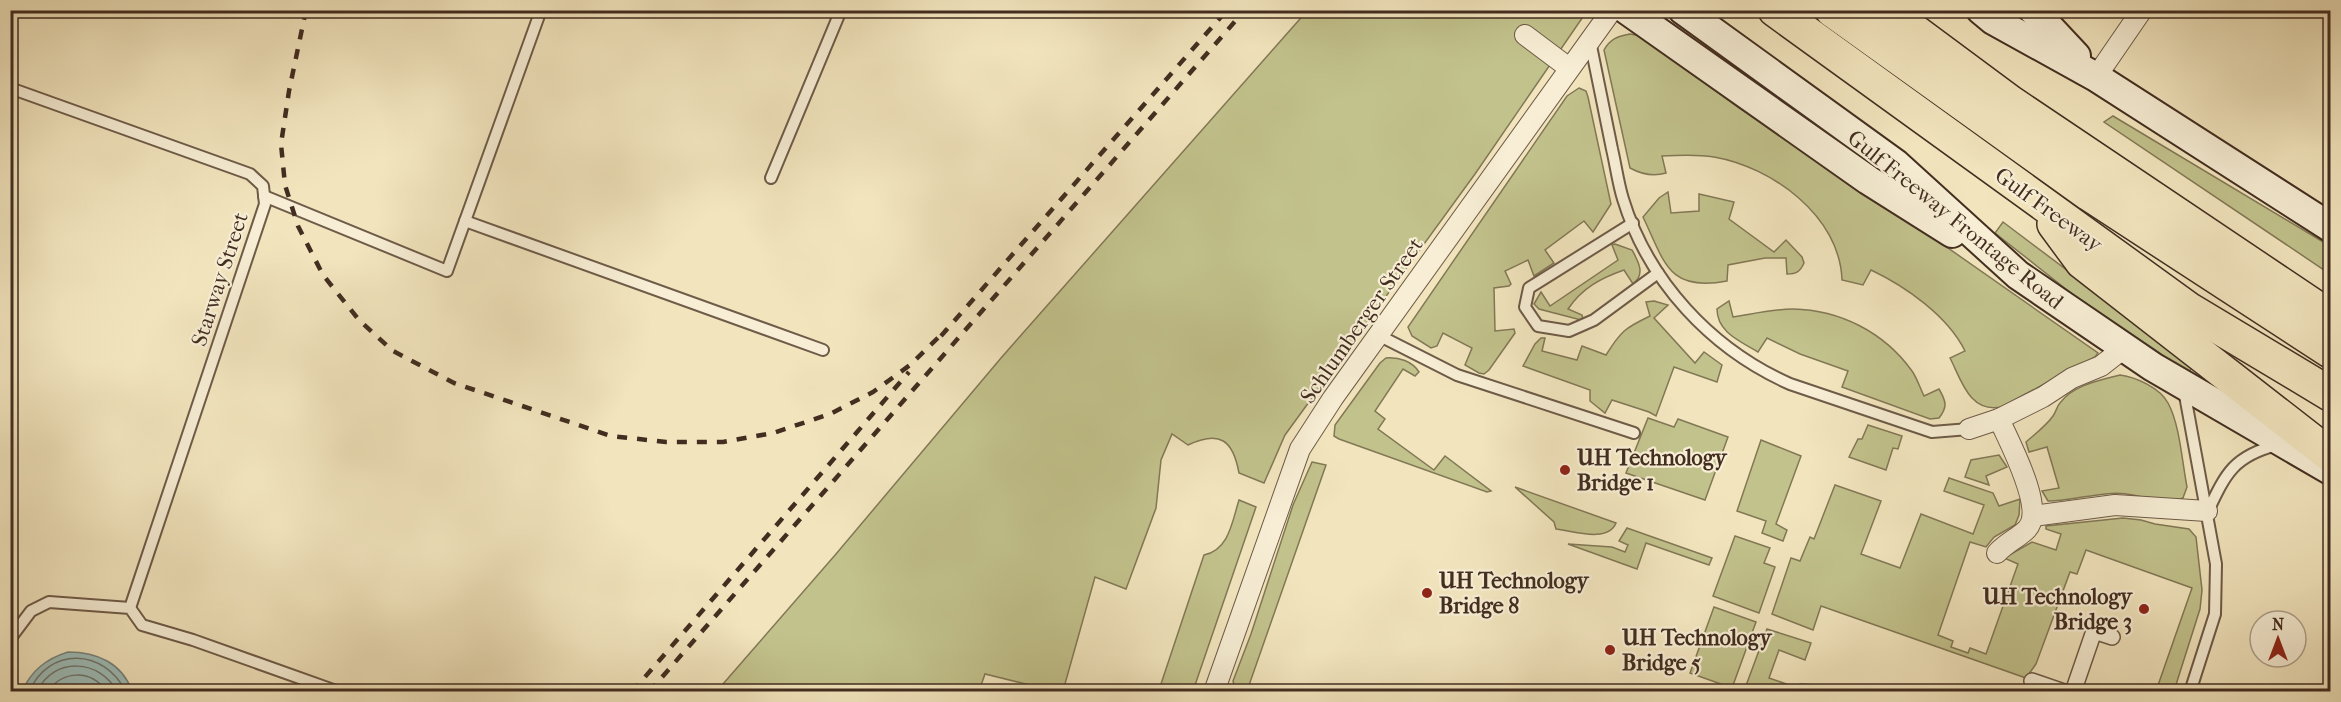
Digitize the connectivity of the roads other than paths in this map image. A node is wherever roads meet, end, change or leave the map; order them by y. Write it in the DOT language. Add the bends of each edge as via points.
graph roads {
  1 [pos="541,10"];
  2 [pos="841,10"];
  3 [pos="1612,10"];
  4 [pos="1627,10"];
  5 [pos="1683,10"];
  6 [pos="1775,10"];
  7 [pos="1832,10"];
  8 [pos="1886,10"];
  9 [pos="1981,10"];
  10 [pos="2033,10"];
  11 [pos="2142,10"];
  12 [pos="1525,35"];
  13 [pos="1590,41"];
  14 [pos="1569,68"];
  15 [pos="2096,77"];
  16 [pos="10,88"];
  17 [pos="2010,102"];
  18 [pos="771,178"];
  19 [pos="264,196"];
  20 [pos="2035,199"];
  21 [pos="465,221"];
  22 [pos="1633,223"];
  23 [pos="2331,227"];
  24 [pos="1658,273"];
  25 [pos="2018,275"];
  26 [pos="2331,291"];
  27 [pos="2331,317"];
  28 [pos="1378,335"];
  29 [pos="2124,348"];
  30 [pos="823,350"];
  31 [pos="2331,351"];
  32 [pos="2183,385"];
  33 [pos="2331,394"];
  34 [pos="1999,419"];
  35 [pos="1969,429"];
  36 [pos="1634,433"];
  37 [pos="2283,443"];
  38 [pos="2331,455"];
  39 [pos="2331,470"];
  40 [pos="2207,511"];
  41 [pos="2033,516"];
  42 [pos="1997,553"];
  43 [pos="130,608"];
  44 [pos="2112,637"];
  45 [pos="10,639"];
  46 [pos="2032,681"];
  47 [pos="339,692"];
  48 [pos="1214,692"];
  49 [pos="2064,692"];
  50 [pos="2073,692"];
  51 [pos="2190,692"];
  1 -- 21 [label="lane"];
  2 -- 18 [label="lane"];
  3 -- 13 [label="street, Schlumberger Street"];
  4 -- 25 [label="main road" via="1868,180"];
  5 -- 25 [label="main road, Gulf Freeway Frontage Road" via="1896,164"];
  6 -- 20 [label="highway, Gulf Freeway"];
  7 -- 31 [label="highway, Gulf Freeway" via="2089,194"];
  8 -- 17 [label="highway"];
  9 -- 15 [label="main road"];
  10 -- 15 [label="main road"];
  11 -- 15 [label="street"];
  12 -- 14 [label="street"];
  13 -- 14 [label="street, Schlumberger Street"];
  13 -- 22 [label="lane" via="1623,199"];
  14 -- 28 [label="street, Schlumberger Street"];
  15 -- 23 [label="main road"];
  16 -- 19 [label="lane, Starway Street" via="250,174 263,186"];
  17 -- 26 [label="highway"];
  17 -- 27 [label="highway"];
  19 -- 21 [label="lane" via="447,271"];
  19 -- 43 [label="lane, Starway Street" via="265,204"];
  20 -- 33 [label="highway, Gulf Freeway" via="2190,310"];
  20 -- 38 [label="highway" via="2082,262"];
  21 -- 30 [label="lane"];
  22 -- 24 [label="lane"];
  22 -- 24 [label="lane" via="1528,288 1525,307 1538,326 1569,331 1594,320"];
  24 -- 35 [label="lane" via="1689,313 1725,346 1773,376 1932,432"];
  25 -- 29 [label="main road, Gulf Freeway Frontage Road"];
  28 -- 36 [label="lane" via="1457,375"];
  28 -- 48 [label="street, Schlumberger Street" via="1300,449"];
  29 -- 32 [label="main road, Gulf Freeway Frontage Road"];
  29 -- 34 [label="street" via="2101,366"];
  32 -- 37 [label="main road, Gulf Freeway Frontage Road"];
  32 -- 40 [label="lane"];
  34 -- 35 [label="street"];
  34 -- 41 [label="street" via="2026,482"];
  37 -- 39 [label="main road, Gulf Freeway Frontage Road"];
  37 -- 40 [label="lane" via="2254,451 2234,466"];
  40 -- 41 [label="street" via="2115,505"];
  40 -- 51 [label="lane" via="2216,564 2216,606"];
  41 -- 42 [label="street" via="2028,528"];
  43 -- 45 [label="lane" via="49,602 31,611"];
  43 -- 47 [label="lane" via="142,625"];
  44 -- 50 [label="street" via="2094,631"];
  46 -- 49 [label="street"];
}
